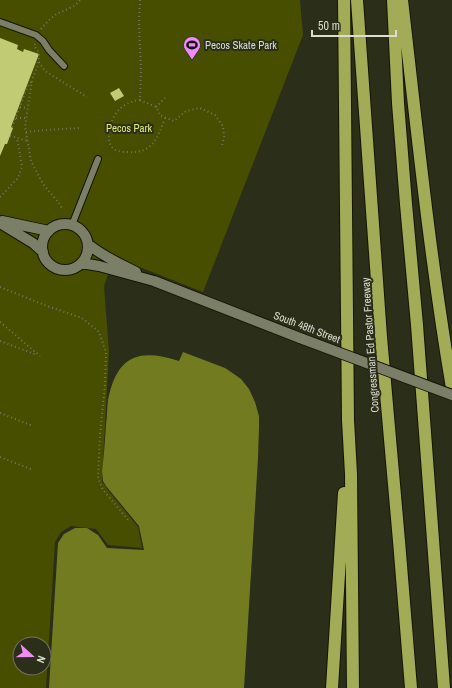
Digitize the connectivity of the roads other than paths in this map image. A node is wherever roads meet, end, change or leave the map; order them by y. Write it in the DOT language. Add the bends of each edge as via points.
graph roads {
  1 [pos="344,0"];
  2 [pos="357,0"];
  3 [pos="393,0"];
  4 [pos="402,0"];
  5 [pos="0,22"];
  6 [pos="64,66"];
  7 [pos="98,159"];
  8 [pos="0,222"];
  9 [pos="72,225"];
  10 [pos="49,231"];
  11 [pos="88,244"];
  12 [pos="43,252"];
  13 [pos="80,264"];
  14 [pos="154,281"];
  15 [pos="452,388"];
  16 [pos="452,395"];
  17 [pos="348,420"];
  18 [pos="332,688"];
  19 [pos="353,688"];
  20 [pos="411,688"];
  21 [pos="444,688"];
  1 -- 17 [label="highway"];
  2 -- 20 [label="highway, Congressman Ed Pastor Freeway"];
  3 -- 21 [label="highway" via="398,103"];
  4 -- 15 [label="highway" via="427,222"];
  5 -- 6 [label="lane" via="36,35"];
  7 -- 9 [label="lane"];
  8 -- 10 [label="street"];
  8 -- 12 [label="street"];
  9 -- 10 [label="street" via="60,225"];
  9 -- 11 [label="street" via="82,232"];
  10 -- 12 [label="street" via="44,238"];
  11 -- 13 [label="street" via="86,258"];
  11 -- 14 [label="street, South 48th Street" via="106,257"];
  12 -- 13 [label="street" via="46,261 54,268 68,270"];
  13 -- 14 [label="street, South 48th Street" via="99,266"];
  14 -- 16 [label="street, South 48th Street, bridge"];
  17 -- 18 [label="highway"];
  17 -- 19 [label="highway"];
}
